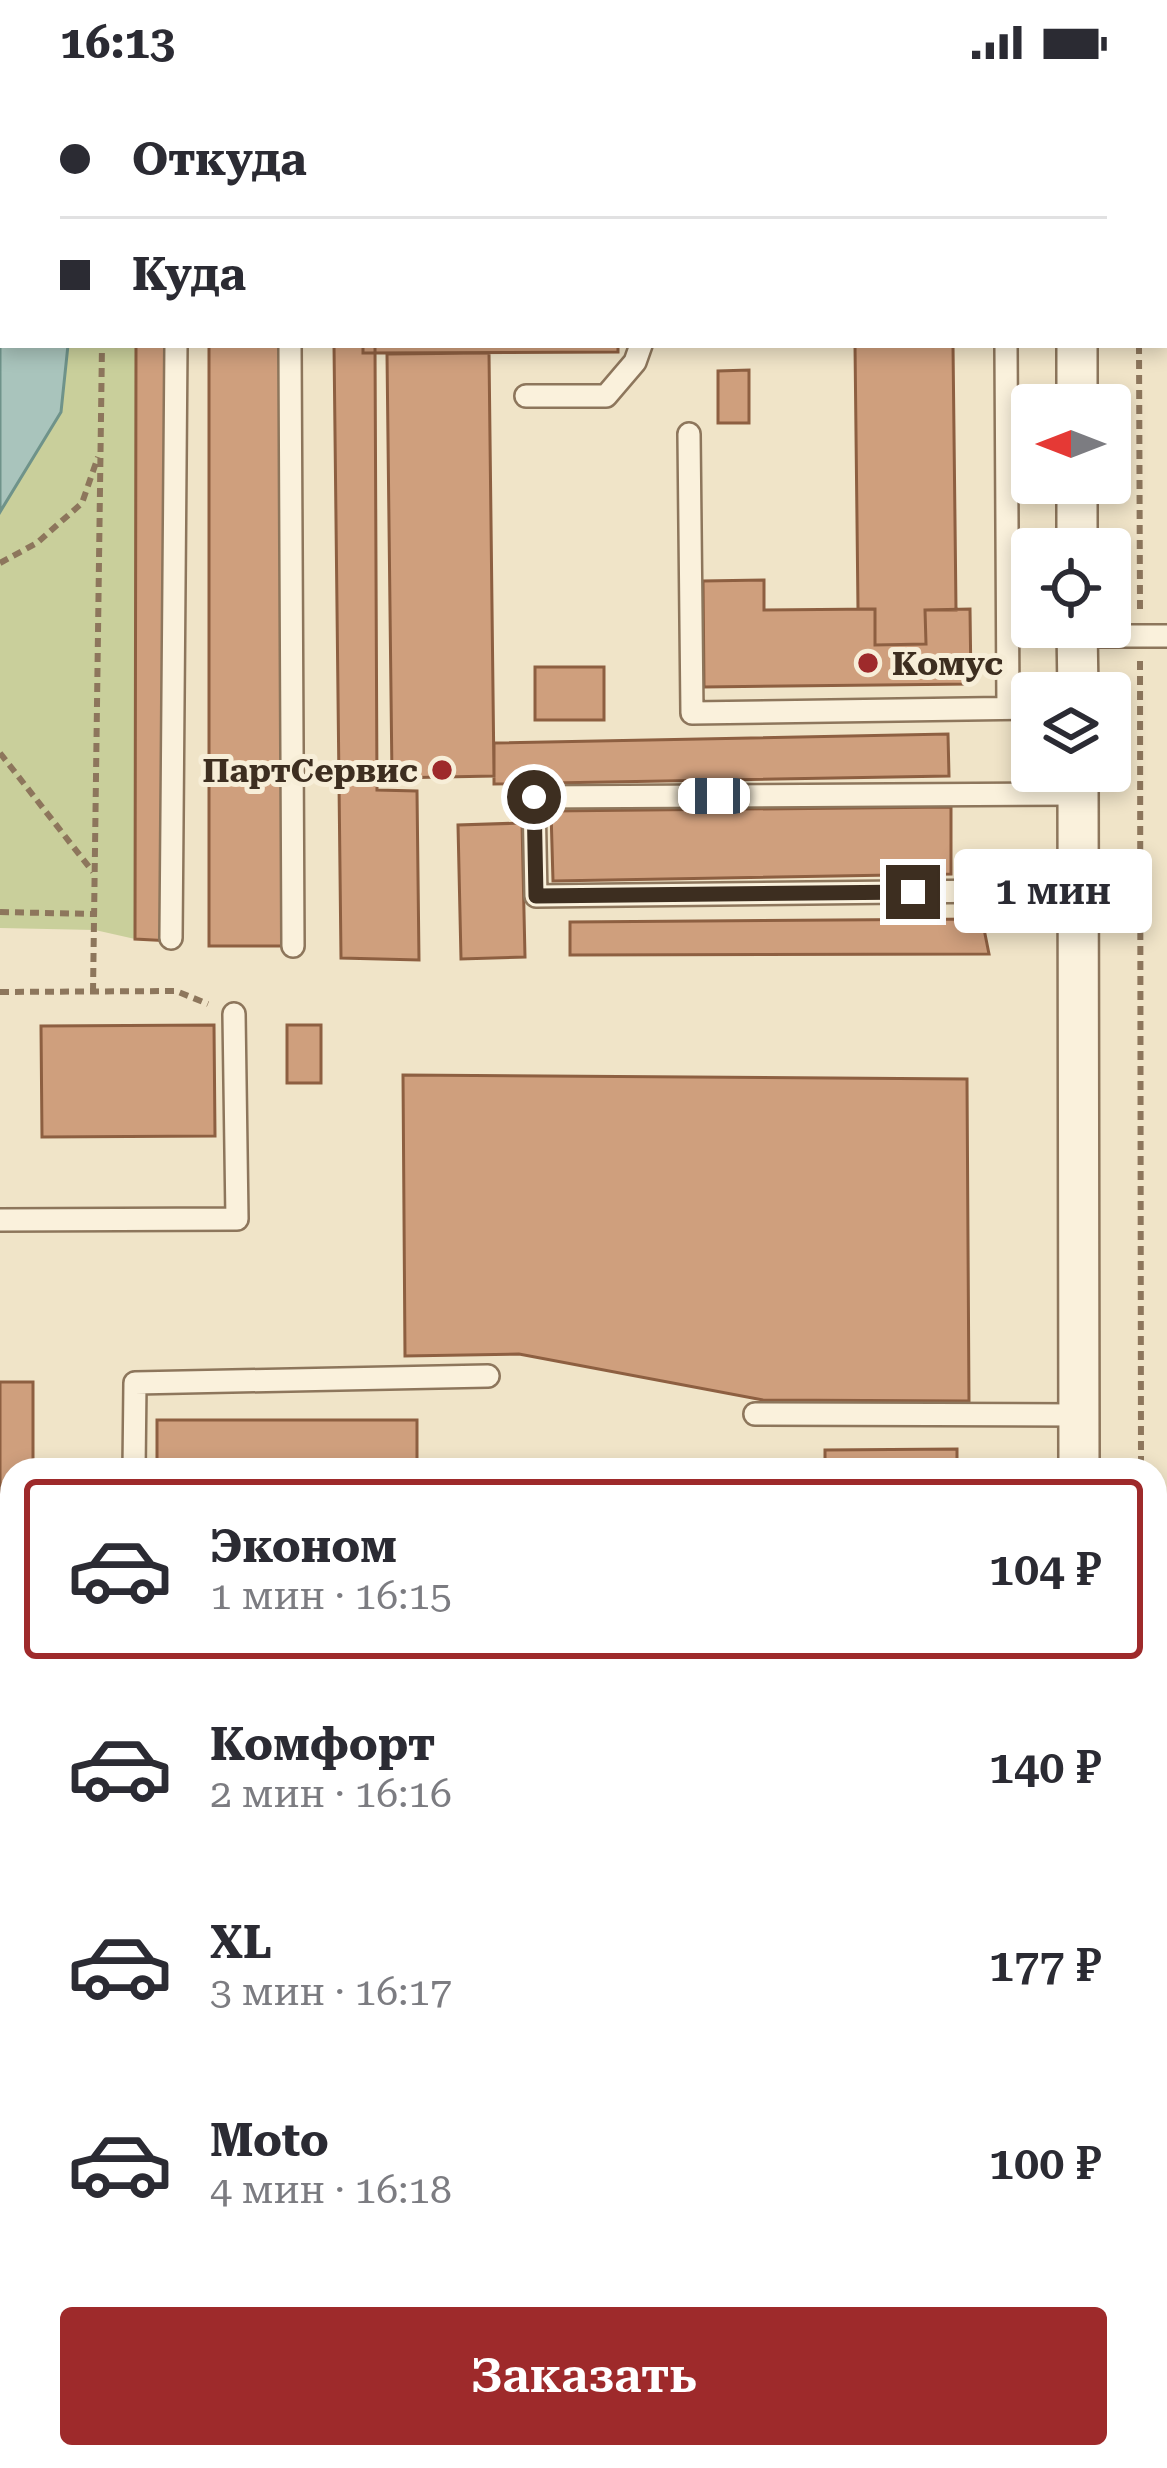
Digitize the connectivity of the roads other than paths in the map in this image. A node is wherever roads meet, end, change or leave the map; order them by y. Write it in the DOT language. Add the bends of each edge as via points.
graph roads {
  1 [pos="176,348"];
  2 [pos="290,348"];
  3 [pos="639,348"];
  4 [pos="1006,348"];
  5 [pos="1077,348"];
  6 [pos="1077,384"];
  7 [pos="526,396"];
  8 [pos="689,434"];
  9 [pos="1131,635"];
  10 [pos="1167,636"];
  11 [pos="1008,708"];
  12 [pos="1011,784"];
  13 [pos="1078,792"];
  14 [pos="1078,890"];
  15 [pos="171,938"];
  16 [pos="293,946"];
  17 [pos="234,1014"];
  18 [pos="0,1220"];
  19 [pos="488,1376"];
  20 [pos="755,1414"];
  21 [pos="1079,1415"];
  22 [pos="134,1458"];
  23 [pos="1079,1458"];
  1 -- 15 [label="lane"];
  2 -- 16 [label="lane"];
  3 -- 7 [label="lane" via="606,396"];
  4 -- 11 [label="lane"];
  5 -- 6 [label="street"];
  8 -- 11 [label="lane" via="692,713"];
  9 -- 10 [label="lane"];
  12 -- 14 [label="lane" via="534,797 536,896"];
  13 -- 14 [label="street"];
  14 -- 21 [label="street"];
  17 -- 18 [label="lane" via="237,1219"];
  19 -- 22 [label="lane" via="135,1383"];
  20 -- 21 [label="lane"];
  21 -- 23 [label="street"];
}
